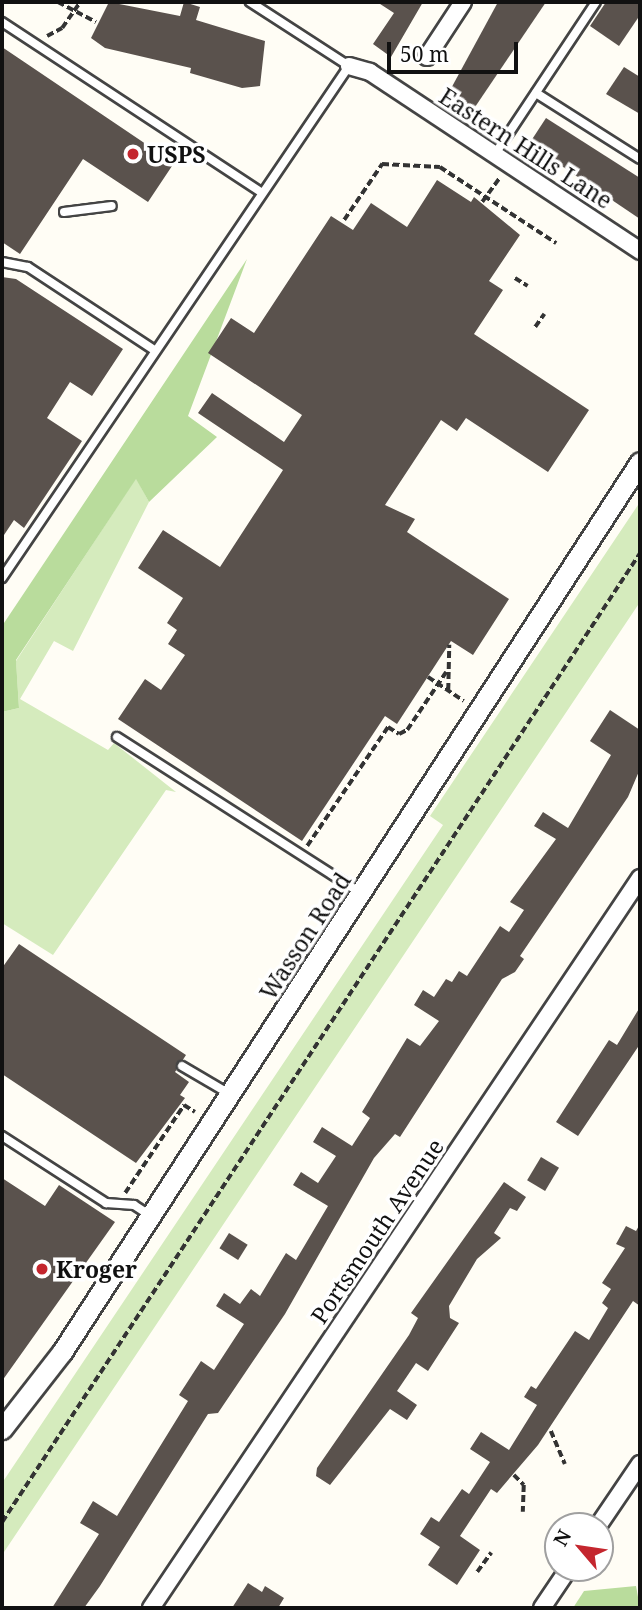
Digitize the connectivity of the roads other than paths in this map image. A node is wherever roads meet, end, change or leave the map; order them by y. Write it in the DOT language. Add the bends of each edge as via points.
graph roads {
  1 [pos="250,2"];
  2 [pos="463,2"];
  3 [pos="596,2"];
  4 [pos="2,22"];
  5 [pos="427,57"];
  6 [pos="349,66"];
  7 [pos="536,93"];
  8 [pos="495,154"];
  9 [pos="640,159"];
  10 [pos="262,193"];
  11 [pos="112,206"];
  12 [pos="64,212"];
  13 [pos="640,251"];
  14 [pos="2,262"];
  15 [pos="153,349"];
  16 [pos="640,463"];
  17 [pos="2,578"];
  18 [pos="117,737"];
  19 [pos="640,878"];
  20 [pos="362,894"];
  21 [pos="182,1066"];
  22 [pos="231,1095"];
  23 [pos="2,1136"];
  24 [pos="151,1216"];
  25 [pos="2,1429"];
  26 [pos="640,1464"];
  27 [pos="623,1490"];
  28 [pos="640,1496"];
  29 [pos="608,1512"];
  30 [pos="560,1582"];
  31 [pos="151,1608"];
  32 [pos="542,1608"];
  1 -- 6 [label="lane"];
  2 -- 5 [label="street"];
  3 -- 7 [label="lane"];
  4 -- 10 [label="lane"];
  6 -- 8 [label="street, Eastern Hills Lane" via="370,72"];
  6 -- 10 [label="lane"];
  7 -- 8 [label="lane"];
  7 -- 9 [label="lane"];
  8 -- 13 [label="street, Eastern Hills Lane"];
  10 -- 15 [label="lane"];
  11 -- 12 [label="lane"];
  14 -- 15 [label="lane" via="28,267"];
  15 -- 17 [label="lane"];
  16 -- 20 [label="street, Wasson Road"];
  18 -- 20 [label="lane"];
  19 -- 31 [label="street, Portsmouth Avenue"];
  20 -- 22 [label="street, Wasson Road"];
  21 -- 22 [label="lane"];
  22 -- 24 [label="street, Wasson Road"];
  23 -- 24 [label="lane" via="106,1203 135,1205"];
  24 -- 25 [label="street, Wasson Road" via="27,1403"];
  26 -- 27 [label="street"];
  27 -- 28 [label="street"];
  27 -- 29 [label="street"];
  30 -- 32 [label="street"];
}
